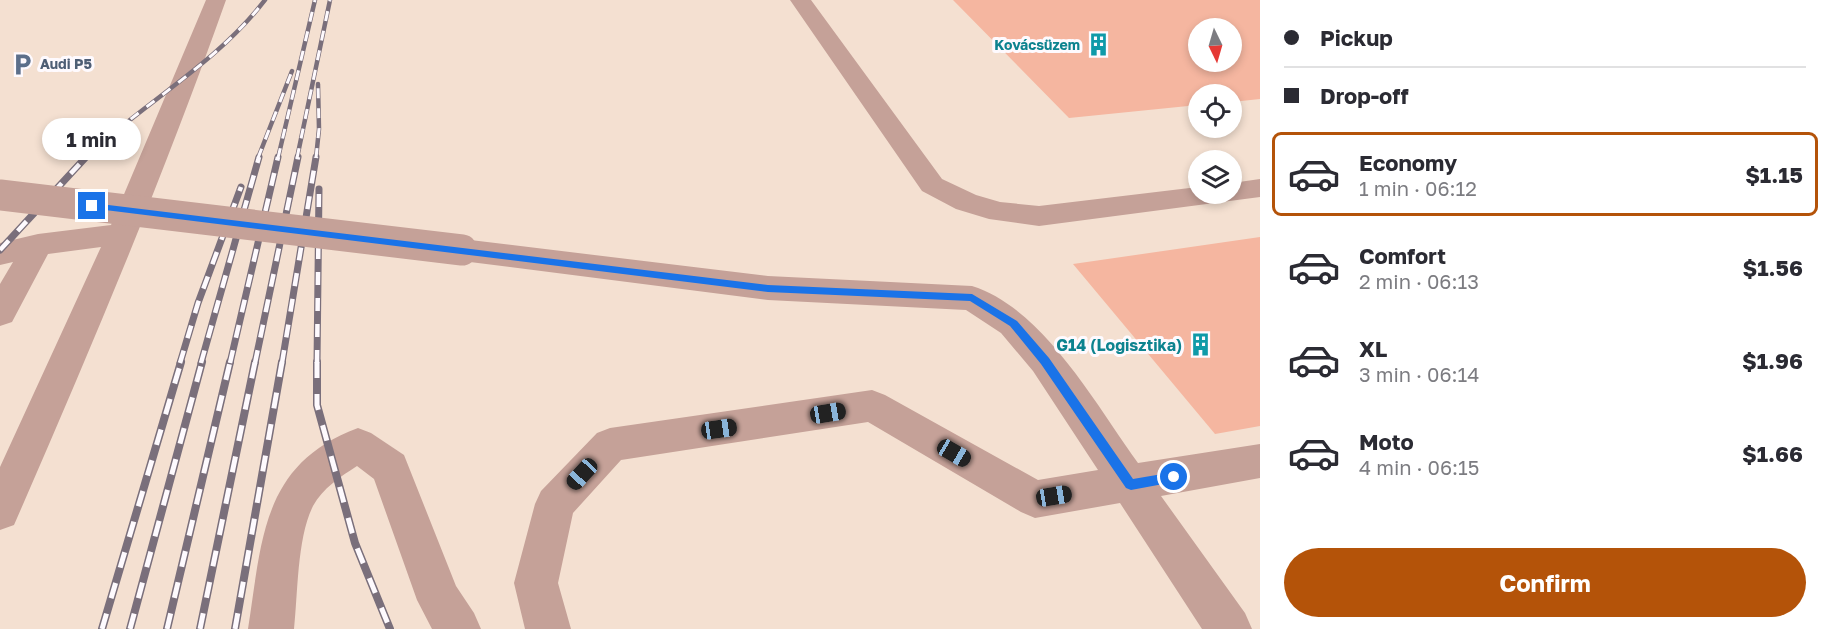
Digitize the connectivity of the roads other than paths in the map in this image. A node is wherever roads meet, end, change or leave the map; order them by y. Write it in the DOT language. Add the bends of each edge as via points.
graph roads {
  1 [pos="216,0"];
  2 [pos="800,0"];
  3 [pos="1260,188"];
  4 [pos="1242,191"];
  5 [pos="0,195"];
  6 [pos="1188,198"];
  7 [pos="123,234"];
  8 [pos="38,244"];
  9 [pos="0,254"];
  10 [pos="0,313"];
  11 [pos="1260,461"];
  12 [pos="1131,485"];
  13 [pos="0,511"];
  14 [pos="271,629"];
  15 [pos="458,629"];
  16 [pos="548,629"];
  17 [pos="1228,629"];
  1 -- 7 [label="lane"];
  2 -- 6 [label="lane" via="932,184 999,212 1039,216"];
  3 -- 4 [label="lane"];
  5 -- 12 [label="lane, bridge" via="768,288 972,298 1013,324 1032,346"];
  7 -- 8 [label="lane"];
  7 -- 13 [label="lane"];
  8 -- 9 [label="lane"];
  8 -- 10 [label="lane"];
  11 -- 12 [label="lane"];
  12 -- 16 [label="lane" via="1035,499 872,406 610,445 555,504 537,583"];
  12 -- 17 [label="lane"];
  14 -- 15 [label="lane" via="290,508 306,483 330,461 358,445 390,468 439,600"];
}
